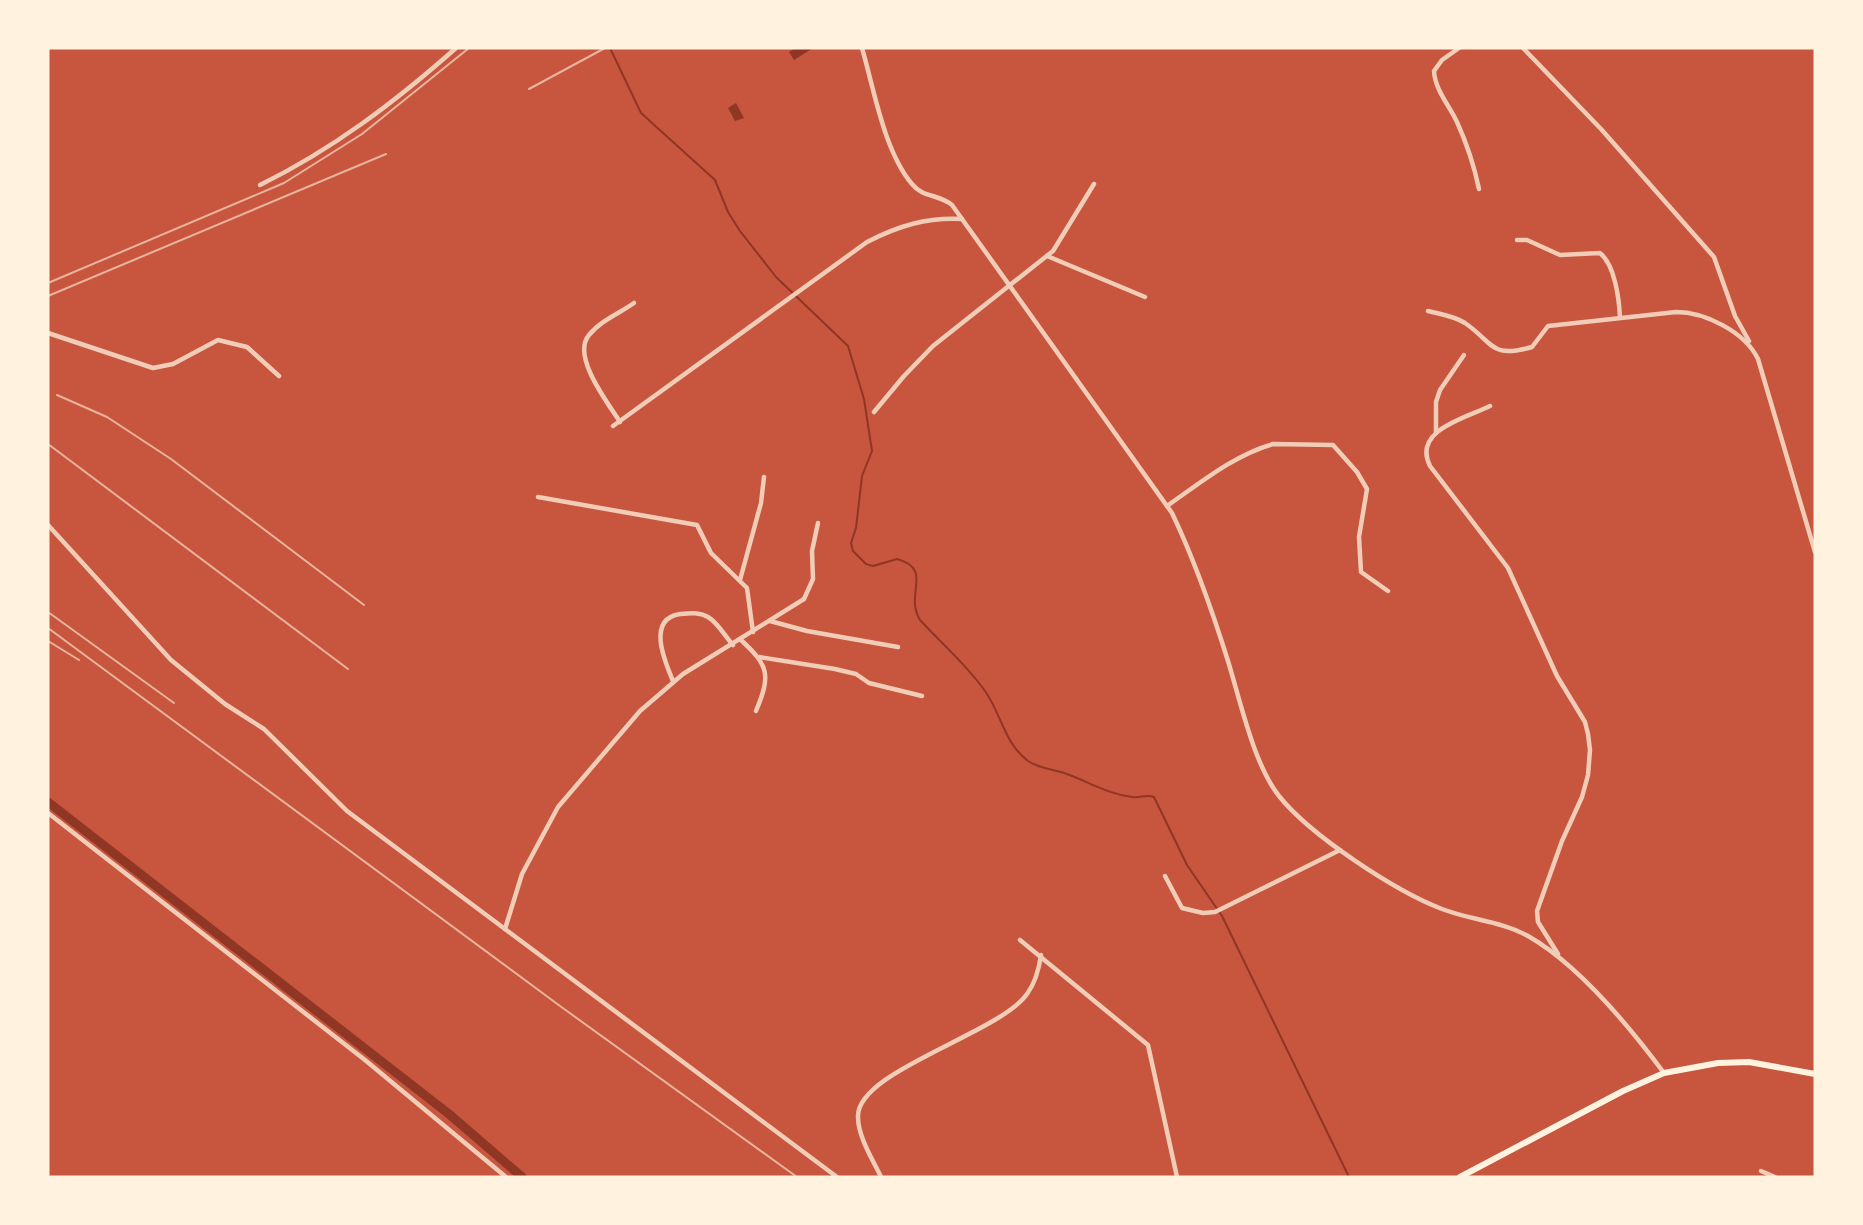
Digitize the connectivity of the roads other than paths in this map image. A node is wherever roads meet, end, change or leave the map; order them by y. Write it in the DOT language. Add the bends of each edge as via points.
graph roads {
  1 [pos="456,48"];
  2 [pos="862,48"];
  3 [pos="1459,48"];
  4 [pos="1522,48"];
  5 [pos="1094,184"];
  6 [pos="260,186"];
  7 [pos="1479,189"];
  8 [pos="962,219"];
  9 [pos="1517,240"];
  10 [pos="1047,256"];
  11 [pos="1009,285"];
  12 [pos="1145,297"];
  13 [pos="634,303"];
  14 [pos="1428,311"];
  15 [pos="1620,317"];
  16 [pos="48,333"];
  17 [pos="1749,344"];
  18 [pos="1464,355"];
  19 [pos="279,376"];
  20 [pos="1490,406"];
  21 [pos="874,412"];
  22 [pos="620,422"];
  23 [pos="613,426"];
  24 [pos="1436,433"];
  25 [pos="764,477"];
  26 [pos="538,496"];
  27 [pos="1167,506"];
  28 [pos="818,523"];
  29 [pos="48,525"];
  30 [pos="1815,552"];
  31 [pos="740,580"];
  32 [pos="1388,591"];
  33 [pos="770,621"];
  34 [pos="753,632"];
  35 [pos="741,640"];
  36 [pos="733,645"];
  37 [pos="898,647"];
  38 [pos="759,657"];
  39 [pos="673,681"];
  40 [pos="922,696"];
  41 [pos="756,711"];
  42 [pos="48,813"];
  43 [pos="1340,850"];
  44 [pos="1165,876"];
  45 [pos="505,929"];
  46 [pos="1020,940"];
  47 [pos="1041,955"];
  48 [pos="1560,956"];
  49 [pos="1664,1073"];
  50 [pos="1815,1074"];
  51 [pos="1761,1171"];
  52 [pos="506,1177"];
  53 [pos="837,1177"];
  54 [pos="881,1177"];
  55 [pos="1177,1177"];
  56 [pos="1460,1177"];
  57 [pos="1775,1177"];
  1 -- 6 [label="street" via="376,115"];
  2 -- 8 [label="street" via="890,143 911,183 926,195 944,198"];
  3 -- 7 [label="street" via="1434,71 1434,81 1456,120 1473,161"];
  4 -- 17 [label="street" via="1601,129 1714,257"];
  5 -- 10 [label="street"];
  8 -- 11 [label="street"];
  8 -- 22 [label="street" via="939,218 892,229 867,243"];
  9 -- 15 [label="street" via="1527,240 1560,255 1600,254 1610,269"];
  10 -- 11 [label="street"];
  10 -- 12 [label="street"];
  11 -- 21 [label="street" via="933,346"];
  11 -- 27 [label="street"];
  13 -- 22 [label="street" via="587,336 584,347 590,371"];
  14 -- 15 [label="street" via="1465,323 1494,350 1504,351 1532,347 1548,326"];
  15 -- 17 [label="street" via="1690,312"];
  16 -- 19 [label="street" via="153,368 173,364 218,340 246,347"];
  17 -- 30 [label="street" via="1758,359"];
  18 -- 24 [label="street" via="1440,390"];
  20 -- 24 [label="street" via="1451,422"];
  22 -- 23 [label="street"];
  24 -- 48 [label="street" via="1424,455 1508,568 1588,734 1588,775 1582,797 1537,910 1538,922"];
  25 -- 31 [label="street"];
  26 -- 31 [label="street" via="697,525 711,553"];
  27 -- 32 [label="street" via="1264,447 1333,445 1367,489 1359,537 1361,572"];
  27 -- 43 [label="street" via="1196,562 1256,752 1272,784 1311,828"];
  28 -- 33 [label="street" via="809,592"];
  29 -- 45 [label="street" via="171,660 272,736 347,811"];
  31 -- 34 [label="street" via="747,588"];
  33 -- 34 [label="street"];
  33 -- 37 [label="street"];
  34 -- 35 [label="street"];
  35 -- 36 [label="street"];
  35 -- 38 [label="street"];
  36 -- 39 [label="street"];
  36 -- 39 [label="street" via="706,616 671,616 664,622 660,644"];
  38 -- 40 [label="street" via="856,674 869,683"];
  38 -- 41 [label="street" via="766,678"];
  39 -- 45 [label="street" via="640,711 558,807 522,874"];
  42 -- 52 [label="street" via="365,1060"];
  43 -- 44 [label="street" via="1215,912 1182,908"];
  43 -- 48 [label="street" via="1440,909 1508,927"];
  45 -- 53 [label="street"];
  46 -- 47 [label="street"];
  47 -- 54 [label="street" via="1035,980 1021,1001 999,1017 899,1070 865,1097 858,1119"];
  47 -- 55 [label="street" via="1148,1045"];
  48 -- 49 [label="street"];
  49 -- 50 [label="main road" via="1749,1062"];
  49 -- 56 [label="main road"];
  51 -- 57 [label="street"];
}
